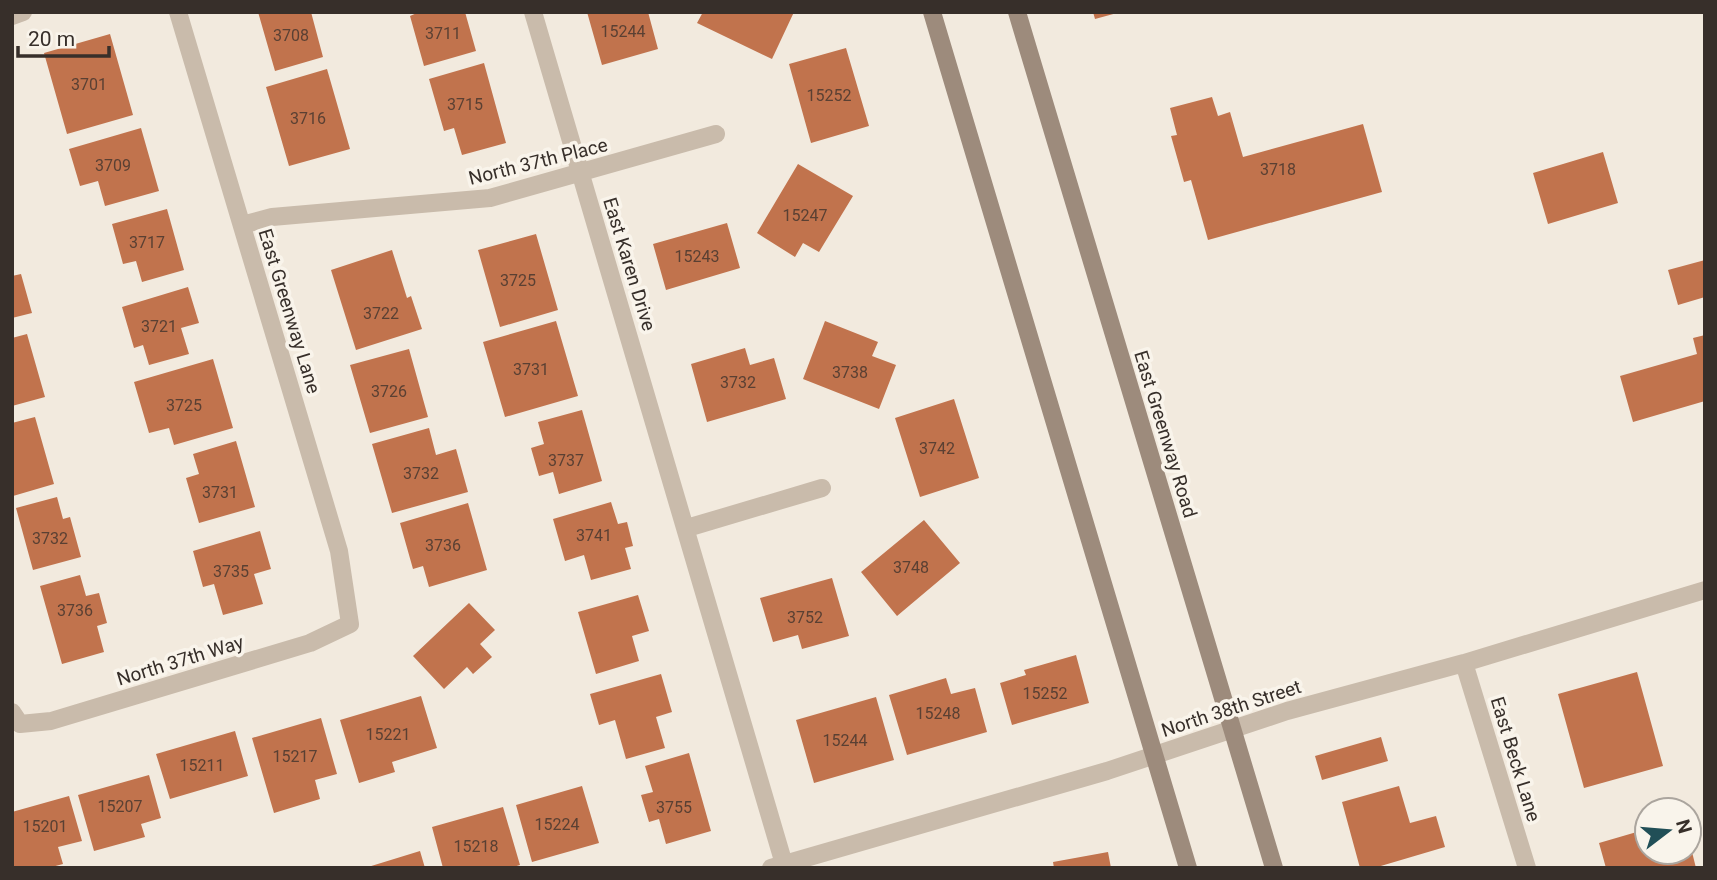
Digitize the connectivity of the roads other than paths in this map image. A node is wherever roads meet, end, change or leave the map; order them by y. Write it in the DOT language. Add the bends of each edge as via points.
graph roads {
  1 [pos="23,12"];
  2 [pos="178,12"];
  3 [pos="533,12"];
  4 [pos="933,12"];
  5 [pos="1017,12"];
  6 [pos="12,16"];
  7 [pos="716,134"];
  8 [pos="581,173"];
  9 [pos="242,225"];
  10 [pos="822,488"];
  11 [pos="687,528"];
  12 [pos="1705,590"];
  13 [pos="350,624"];
  14 [pos="1464,663"];
  15 [pos="16,718"];
  16 [pos="1233,729"];
  17 [pos="1154,755"];
  18 [pos="777,866"];
  19 [pos="1188,868"];
  20 [pos="1274,868"];
  21 [pos="1527,868"];
  1 -- 6 [label="street"];
  2 -- 9 [label="street, East Greenway Lane"];
  3 -- 8 [label="street, East Karen Drive"];
  4 -- 17 [label="main road"];
  5 -- 16 [label="main road, East Greenway Road"];
  7 -- 8 [label="street, North 37th Place"];
  8 -- 9 [label="street, North 37th Place" via="490,198 272,217"];
  8 -- 11 [label="street, East Karen Drive"];
  9 -- 13 [label="street, East Greenway Lane" via="339,551"];
  10 -- 11 [label="street"];
  11 -- 18 [label="street, East Karen Drive"];
  12 -- 14 [label="street, North 38th Street"];
  13 -- 15 [label="street, North 37th Way" via="297,647 51,721"];
  14 -- 16 [label="street, North 38th Street"];
  14 -- 21 [label="street, East Beck Lane"];
  16 -- 17 [label="street, North 38th Street"];
  16 -- 20 [label="main road, East Greenway Road"];
  17 -- 18 [label="street, North 38th Street"];
  17 -- 19 [label="main road"];
}
